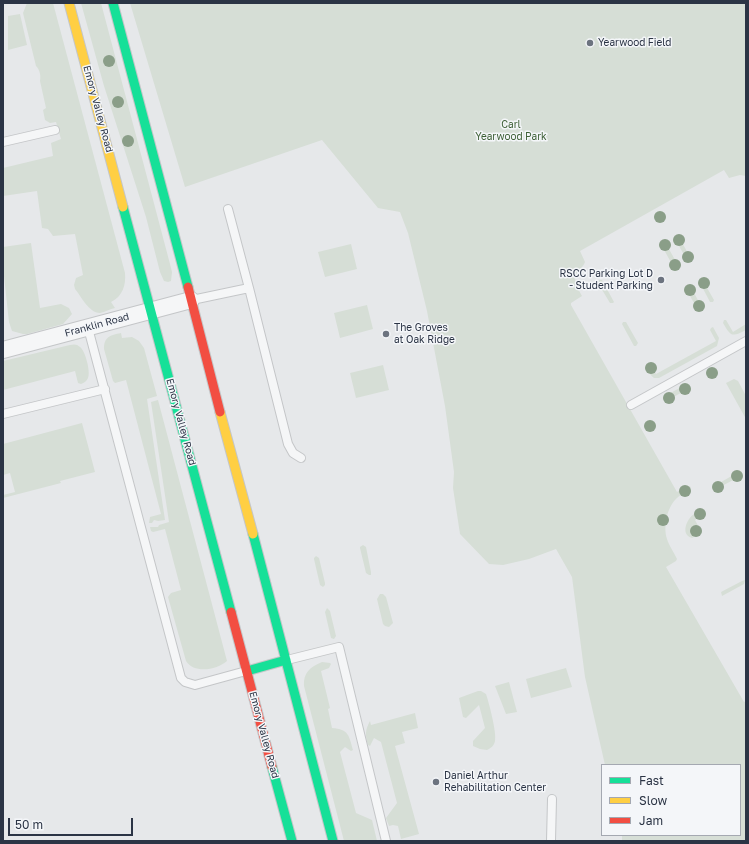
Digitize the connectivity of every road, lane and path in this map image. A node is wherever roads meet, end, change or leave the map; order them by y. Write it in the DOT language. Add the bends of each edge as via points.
graph roads {
  1 [pos="69,3"];
  2 [pos="113,3"];
  3 [pos="55,130"];
  4 [pos="3,142"];
  5 [pos="228,209"];
  6 [pos="248,288"];
  7 [pos="191,300"];
  8 [pos="152,310"];
  9 [pos="88,328"];
  10 [pos="746,341"];
  11 [pos="3,350"];
  12 [pos="105,389"];
  13 [pos="631,405"];
  14 [pos="3,414"];
  15 [pos="301,458"];
  16 [pos="286,660"];
  17 [pos="247,671"];
  18 [pos="552,799"];
  19 [pos="292,841"];
  20 [pos="333,841"];
  21 [pos="386,841"];
  22 [pos="551,841"];
  1 -- 8 [label="main road, Emory Valley Road"];
  2 -- 7 [label="main road"];
  3 -- 4 [label="lane"];
  5 -- 6 [label="lane"];
  6 -- 7 [label="lane"];
  6 -- 15 [label="lane" via="288,444 293,453"];
  7 -- 8 [label="street, Franklin Road"];
  7 -- 16 [label="main road"];
  8 -- 9 [label="street, Franklin Road"];
  8 -- 17 [label="main road, Emory Valley Road"];
  9 -- 11 [label="street, Franklin Road"];
  9 -- 12 [label="lane"];
  10 -- 13 [label="lane"];
  12 -- 14 [label="lane"];
  12 -- 17 [label="lane" via="181,678 195,685"];
  16 -- 17 [label="main road"];
  16 -- 20 [label="main road"];
  16 -- 21 [label="lane" via="339,647"];
  17 -- 19 [label="main road, Emory Valley Road"];
  18 -- 22 [label="lane"];
}
